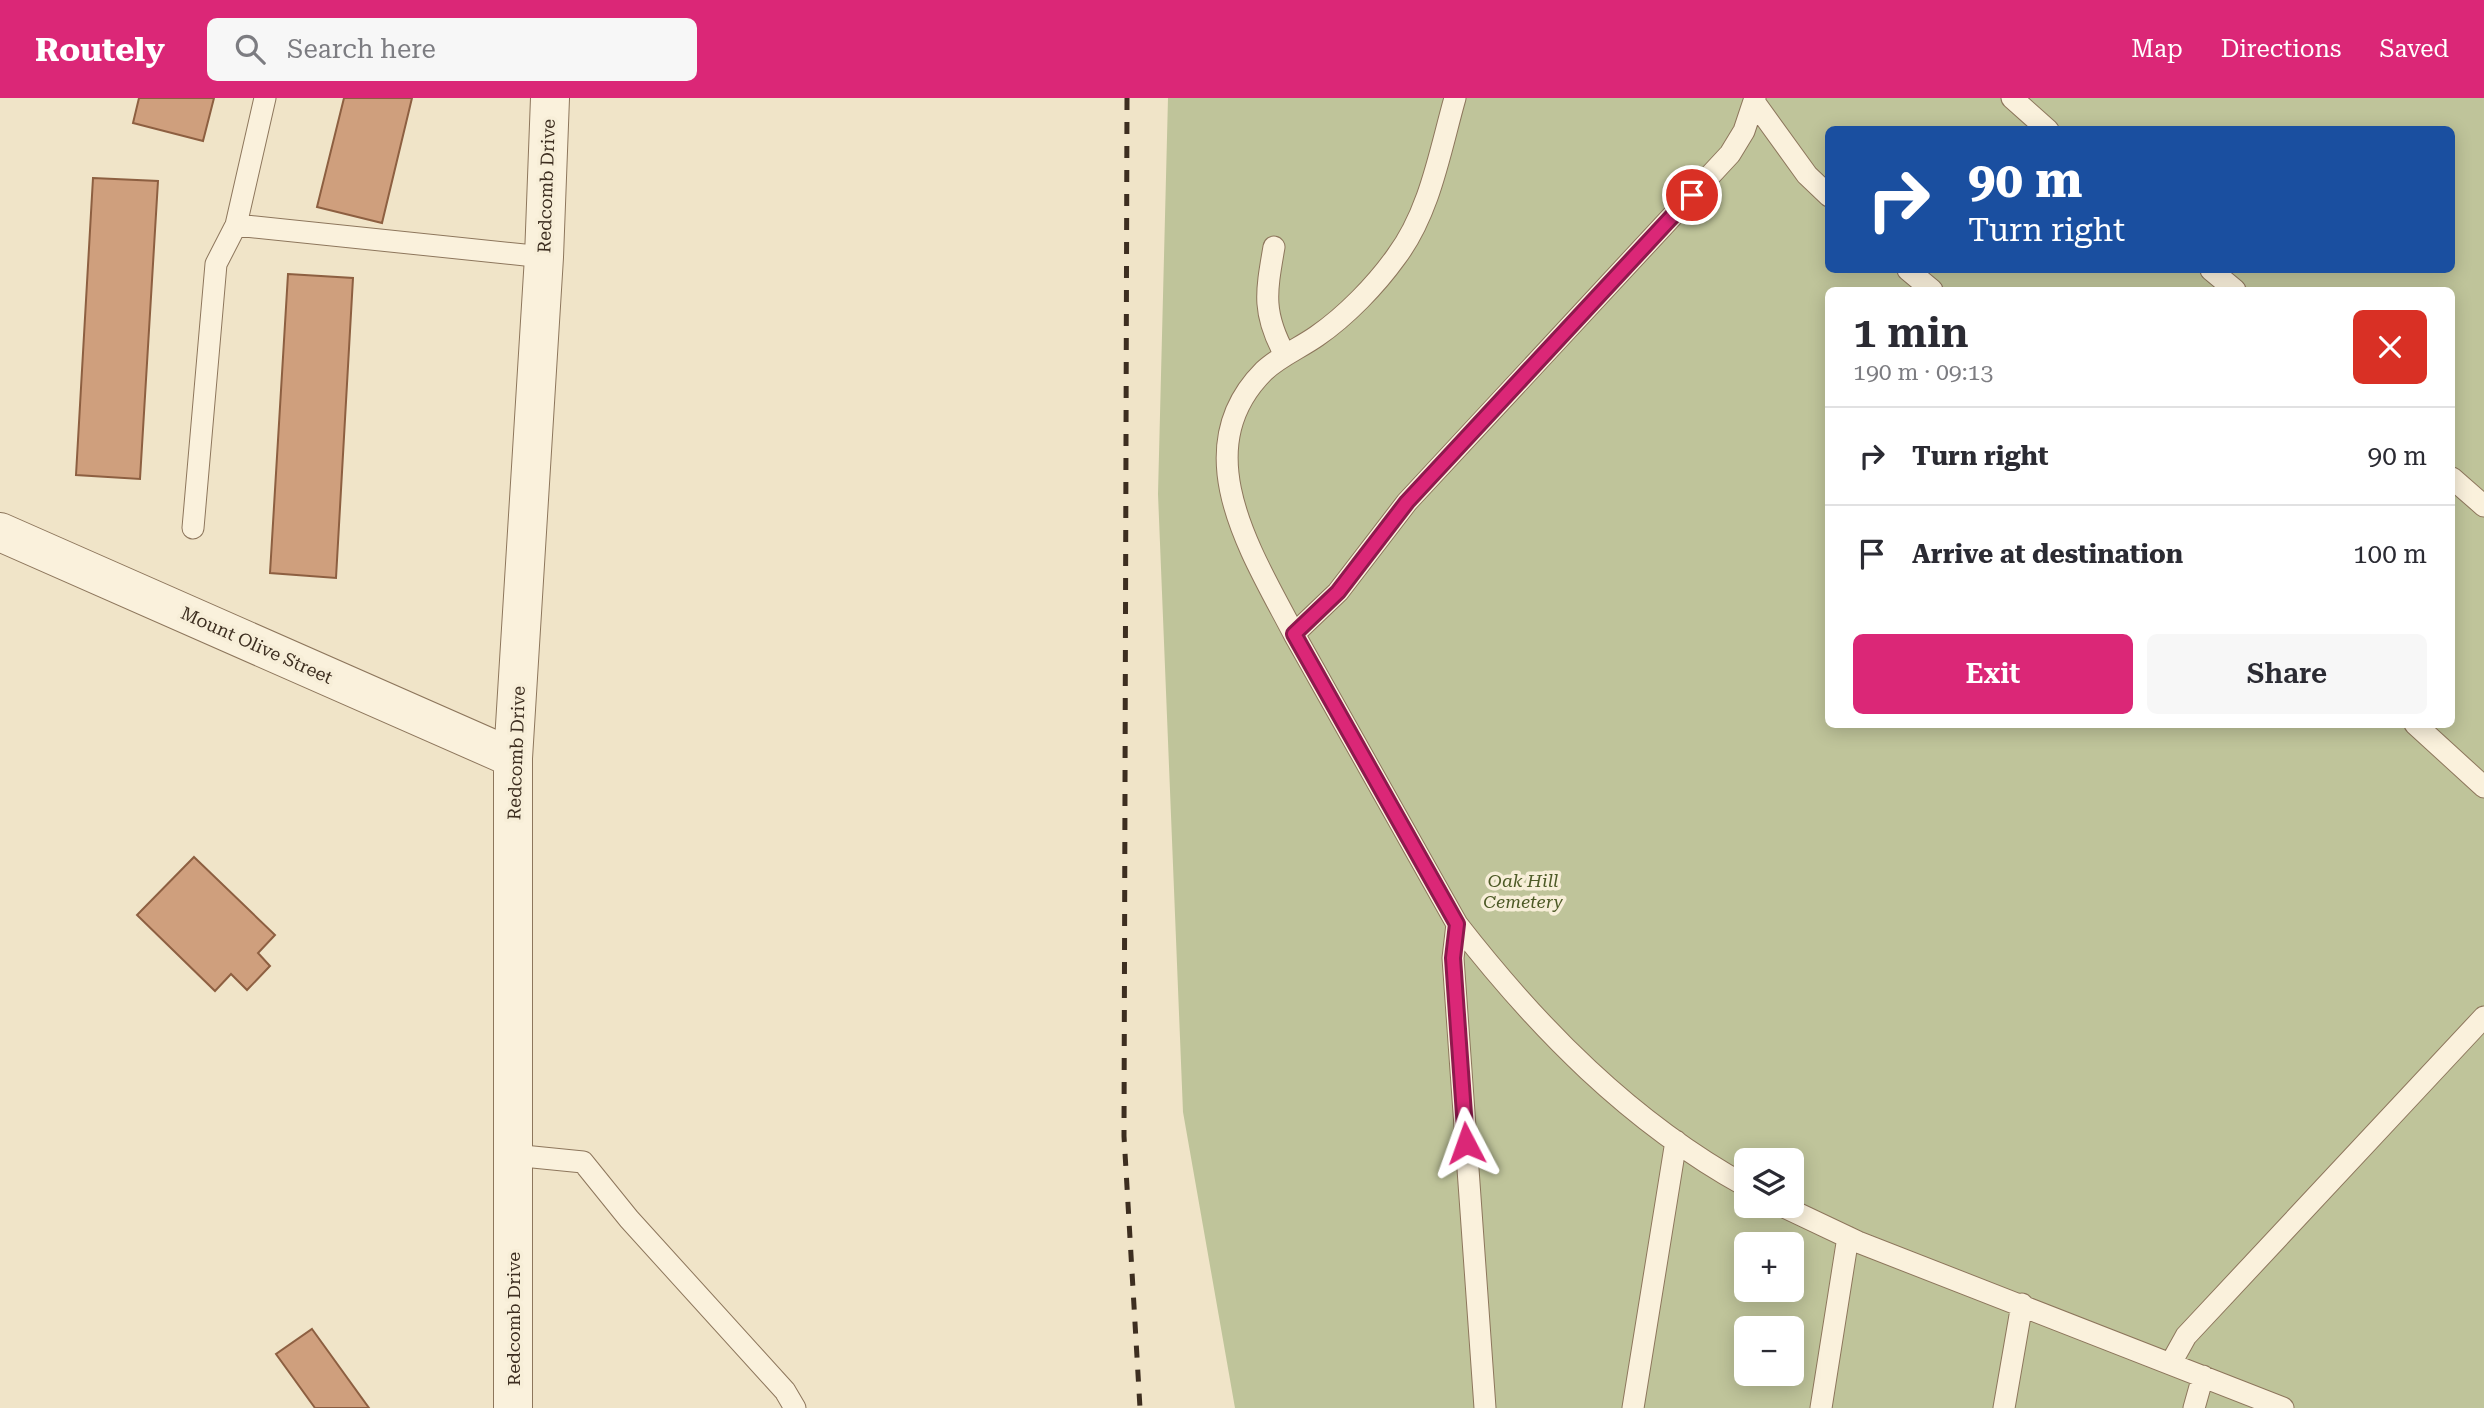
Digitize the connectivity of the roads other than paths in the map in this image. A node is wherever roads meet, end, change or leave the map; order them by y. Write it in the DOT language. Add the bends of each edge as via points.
graph roads {
  1 [pos="265,98"];
  2 [pos="550,98"];
  3 [pos="1455,98"];
  4 [pos="2012,98"];
  5 [pos="1755,101"];
  6 [pos="2044,126"];
  7 [pos="1825,192"];
  8 [pos="236,225"];
  9 [pos="1274,247"];
  10 [pos="544,257"];
  11 [pos="1912,273"];
  12 [pos="2215,273"];
  13 [pos="1928,287"];
  14 [pos="2231,287"];
  15 [pos="1285,355"];
  16 [pos="2455,481"];
  17 [pos="2484,506"];
  18 [pos="194,527"];
  19 [pos="0,532"];
  20 [pos="1294,634"];
  21 [pos="2419,728"];
  22 [pos="513,758"];
  23 [pos="2484,787"];
  24 [pos="1457,924"];
  25 [pos="2484,1017"];
  26 [pos="1676,1141"];
  27 [pos="513,1155"];
  28 [pos="1734,1178"];
  29 [pos="1804,1216"];
  30 [pos="1848,1237"];
  31 [pos="2022,1304"];
  32 [pos="2171,1363"];
  33 [pos="2203,1376"];
  34 [pos="513,1408"];
  35 [pos="794,1408"];
  36 [pos="1485,1408"];
  37 [pos="1633,1408"];
  38 [pos="1821,1408"];
  39 [pos="2004,1408"];
  40 [pos="2194,1408"];
  41 [pos="2283,1408"];
  1 -- 8 [label="lane"];
  2 -- 10 [label="street, Redcomb Drive"];
  3 -- 15 [label="lane" via="1428,191 1396,257 1331,326"];
  4 -- 6 [label="lane"];
  5 -- 7 [label="lane" via="1807,175"];
  5 -- 20 [label="lane" via="1730,154 1407,502 1338,592"];
  8 -- 10 [label="lane"];
  8 -- 18 [label="lane" via="216,264"];
  9 -- 15 [label="lane" via="1266,309"];
  10 -- 22 [label="street, Redcomb Drive"];
  11 -- 13 [label="lane"];
  12 -- 14 [label="lane"];
  15 -- 20 [label="lane" via="1264,371 1237,411 1229,435 1226,472 1236,514"];
  16 -- 17 [label="lane"];
  19 -- 22 [label="street, Mount Olive Street"];
  20 -- 24 [label="lane"];
  21 -- 23 [label="lane"];
  22 -- 27 [label="street, Redcomb Drive"];
  24 -- 26 [label="lane" via="1512,994 1573,1057"];
  24 -- 36 [label="lane" via="1453,958"];
  25 -- 32 [label="lane" via="2186,1336"];
  26 -- 28 [label="lane"];
  26 -- 37 [label="lane"];
  27 -- 34 [label="street, Redcomb Drive"];
  27 -- 35 [label="lane" via="583,1162 785,1391"];
  29 -- 30 [label="lane"];
  30 -- 31 [label="lane"];
  30 -- 38 [label="lane"];
  31 -- 32 [label="lane"];
  31 -- 39 [label="lane"];
  32 -- 33 [label="lane"];
  33 -- 40 [label="lane"];
  33 -- 41 [label="lane"];
}
